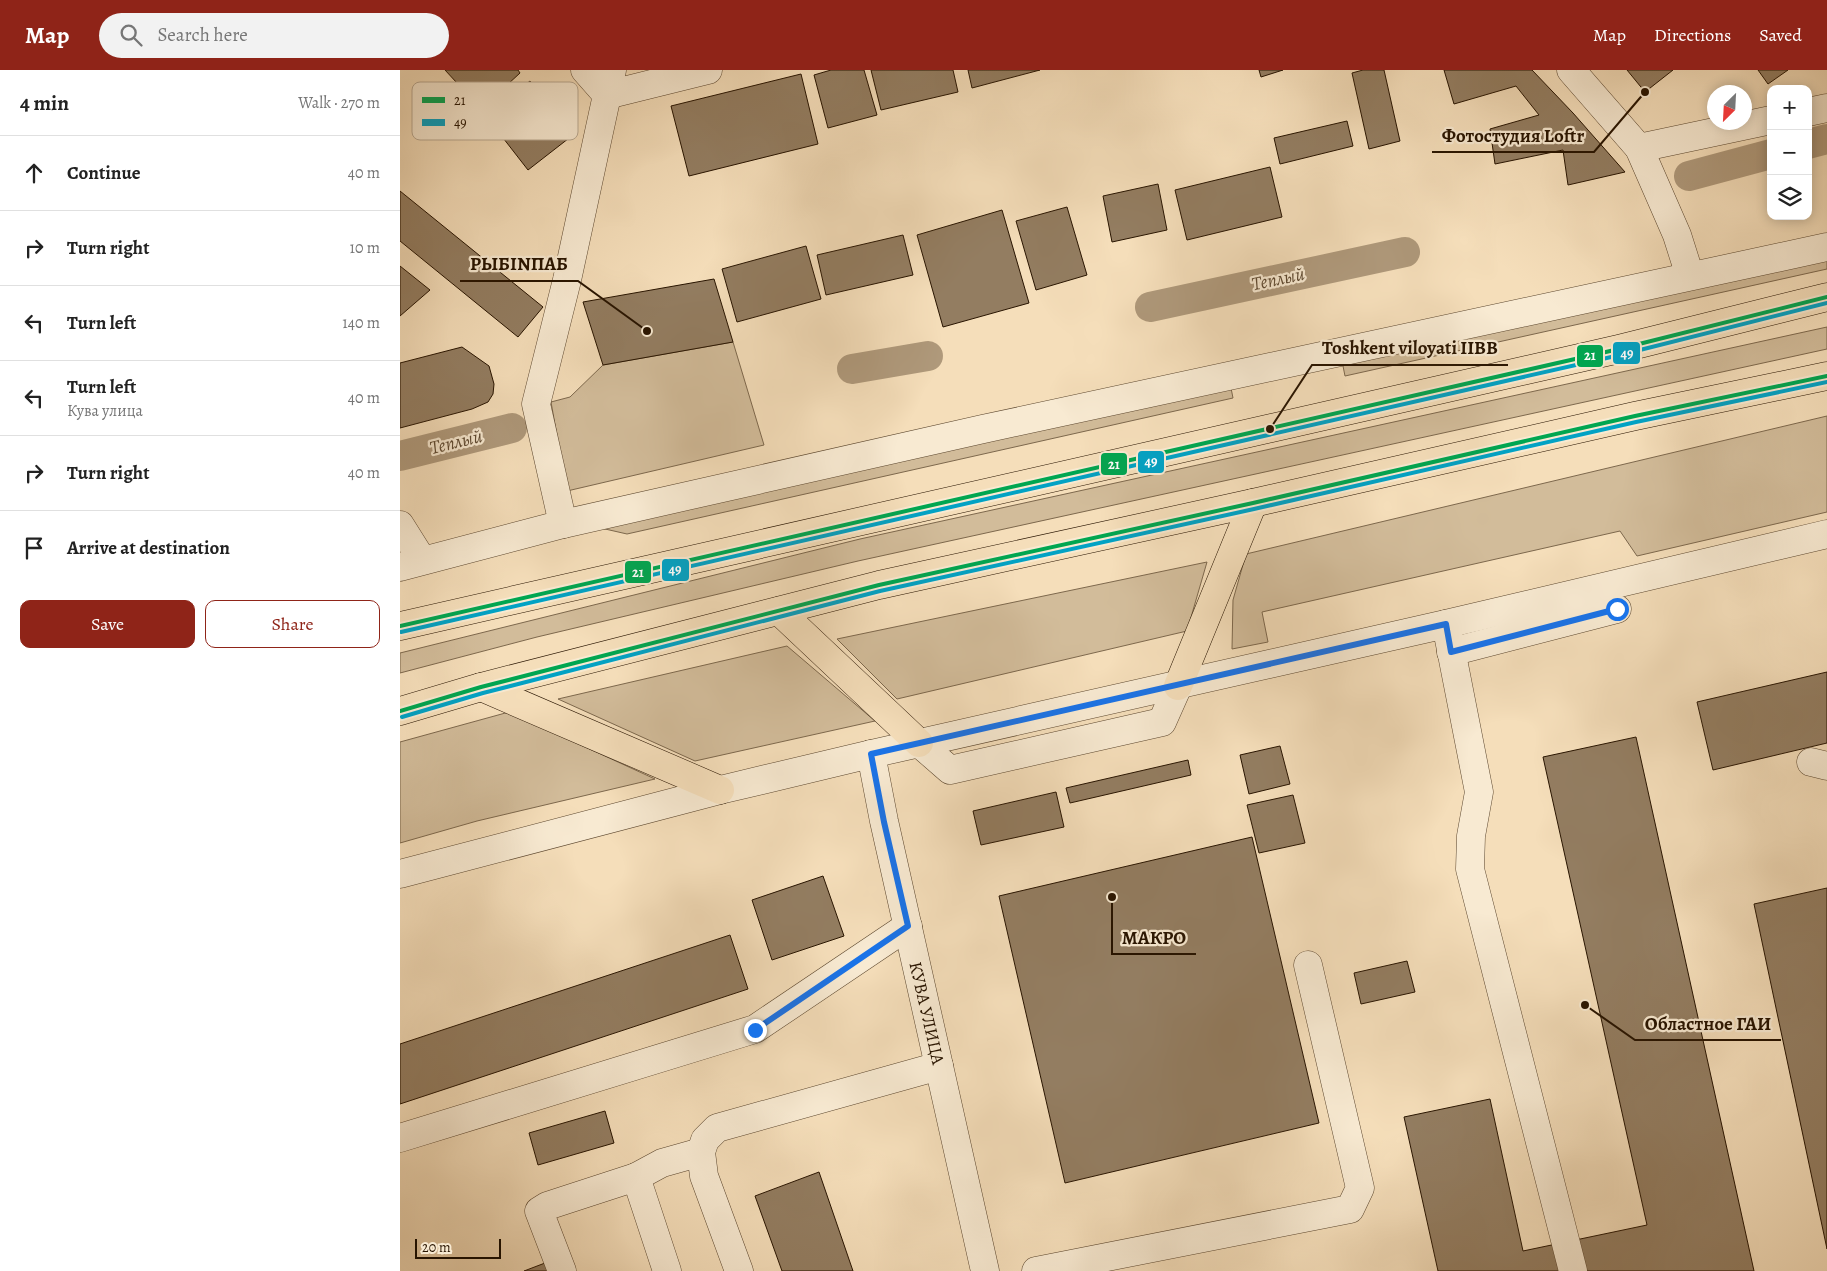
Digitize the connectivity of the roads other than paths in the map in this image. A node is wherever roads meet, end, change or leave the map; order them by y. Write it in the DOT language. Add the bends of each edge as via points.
graph roads {
  1 [pos="585,70"];
  2 [pos="708,70"];
  3 [pos="1571,70"];
  4 [pos="610,83"];
  5 [pos="1827,108"];
  6 [pos="1812,111"];
  7 [pos="1767,121"];
  8 [pos="1639,148"];
  9 [pos="1827,247"];
  10 [pos="1690,276"];
  11 [pos="1827,297"];
  12 [pos="1827,376"];
  13 [pos="1253,503"];
  14 [pos="563,524"];
  15 [pos="400,525"];
  16 [pos="1827,534"];
  17 [pos="411,563"];
  18 [pos="1617,609"];
  19 [pos="779,611"];
  20 [pos="1446,624"];
  21 [pos="400,626"];
  22 [pos="1451,652"];
  23 [pos="1178,686"];
  24 [pos="481,687"];
  25 [pos="400,710"];
  26 [pos="919,743"];
  27 [pos="871,754"];
  28 [pos="720,790"];
  29 [pos="400,874"];
  30 [pos="908,926"];
  31 [pos="1308,966"];
  32 [pos="939,1066"];
  33 [pos="400,1138"];
  34 [pos="701,1152"];
  35 [pos="636,1177"];
  36 [pos="562,1271"];
  37 [pos="667,1271"];
  38 [pos="739,1271"];
  39 [pos="985,1271"];
  40 [pos="1036,1271"];
  41 [pos="1573,1271"];
  1 -- 4 [label="street"];
  2 -- 4 [label="street"];
  3 -- 8 [label="street"];
  4 -- 14 [label="street" via="536,404"];
  5 -- 6 [label="street"];
  7 -- 8 [label="street"];
  8 -- 10 [label="street" via="1677,235"];
  9 -- 10 [label="street"];
  10 -- 14 [label="street" via="992,427"];
  11 -- 21 [label="highway" via="1599,354"];
  12 -- 13 [label="highway"];
  13 -- 19 [label="highway" via="879,585"];
  13 -- 23 [label="highway"];
  14 -- 17 [label="street"];
  15 -- 17 [label="street"];
  16 -- 20 [label="street"];
  18 -- 22 [label="street"];
  19 -- 24 [label="highway"];
  19 -- 26 [label="highway"];
  20 -- 22 [label="street"];
  20 -- 23 [label="street"];
  22 -- 41 [label="street" via="1479,792 1471,836 1470,869"];
  23 -- 26 [label="street"];
  24 -- 25 [label="highway"];
  24 -- 28 [label="highway"];
  26 -- 27 [label="street"];
  27 -- 28 [label="street"];
  27 -- 30 [label="street, КУВА УЛИЦА"];
  28 -- 29 [label="street"];
  30 -- 32 [label="street, КУВА УЛИЦА"];
  30 -- 33 [label="street" via="755,1030"];
  31 -- 40 [label="street" via="1360,1188 1350,1209"];
  32 -- 34 [label="street" via="717,1128 705,1140"];
  32 -- 39 [label="street, КУВА УЛИЦА"];
  34 -- 35 [label="street" via="662,1163"];
  34 -- 38 [label="street" via="704,1176"];
  35 -- 36 [label="street" via="547,1206 539,1212"];
  35 -- 37 [label="street"];
}
